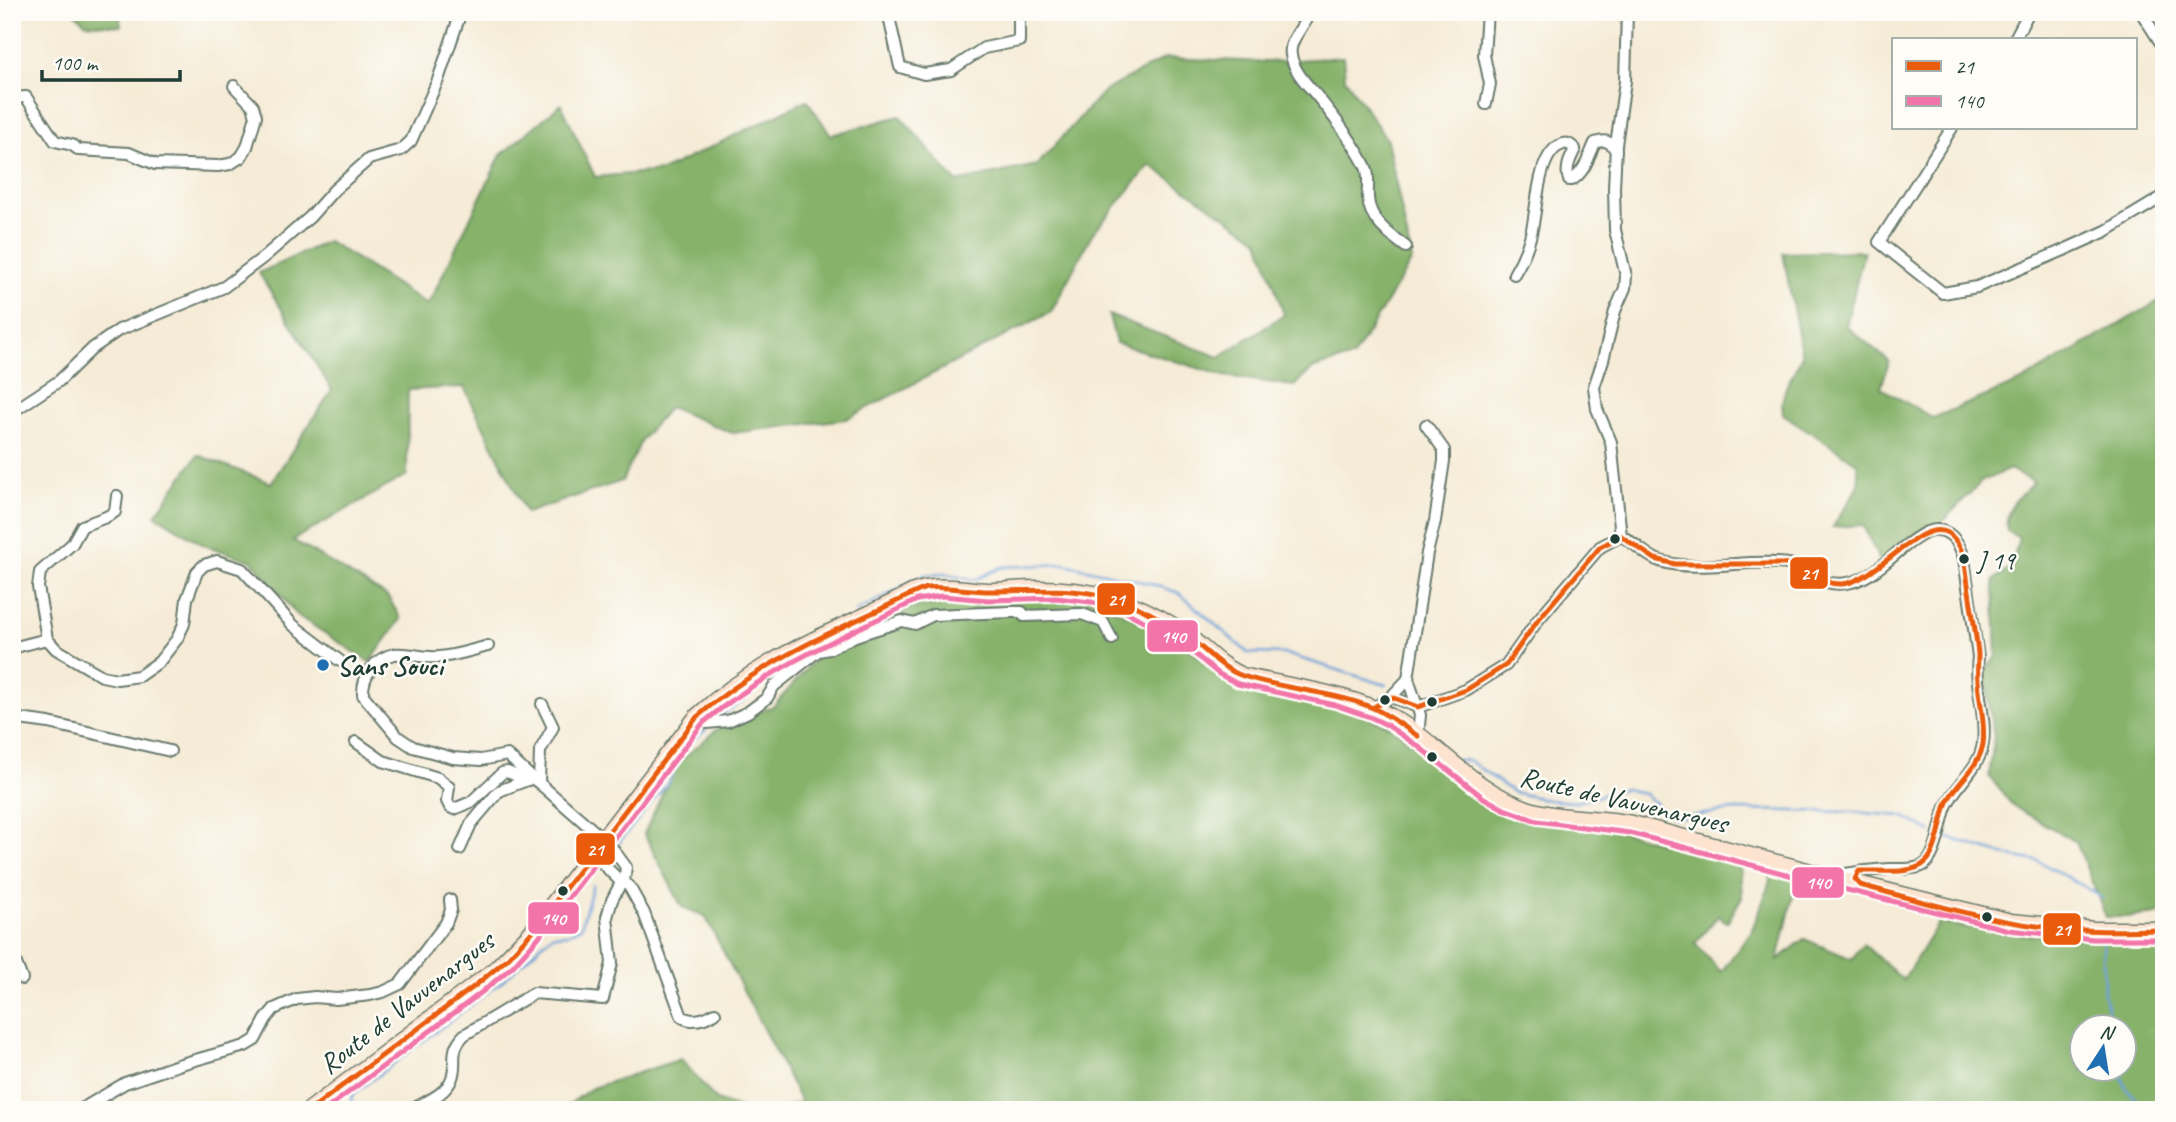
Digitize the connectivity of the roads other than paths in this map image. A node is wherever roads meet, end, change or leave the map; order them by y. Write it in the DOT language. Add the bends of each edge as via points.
graph roads {
  1 [pos="461,12"];
  2 [pos="888,12"];
  3 [pos="1019,12"];
  4 [pos="1309,12"];
  5 [pos="1487,12"];
  6 [pos="1627,12"];
  7 [pos="2029,12"];
  8 [pos="2141,12"];
  9 [pos="2015,38"];
  10 [pos="2164,48"];
  11 [pos="234,86"];
  12 [pos="12,98"];
  13 [pos="1486,104"];
  14 [pos="1951,130"];
  15 [pos="1616,151"];
  16 [pos="2164,196"];
  17 [pos="1406,247"];
  18 [pos="1514,274"];
  19 [pos="12,412"];
  20 [pos="1426,425"];
  21 [pos="117,496"];
  22 [pos="1620,536"];
  23 [pos="47,639"];
  24 [pos="1112,639"];
  25 [pos="488,646"];
  26 [pos="815,646"];
  27 [pos="12,648"];
  28 [pos="340,662"];
  29 [pos="1408,679"];
  30 [pos="1391,697"];
  31 [pos="542,704"];
  32 [pos="1418,707"];
  33 [pos="1373,708"];
  34 [pos="696,717"];
  35 [pos="12,718"];
  36 [pos="1418,736"];
  37 [pos="356,742"];
  38 [pos="170,751"];
  39 [pos="533,780"];
  40 [pos="610,845"];
  41 [pos="460,849"];
  42 [pos="602,863"];
  43 [pos="1863,880"];
  44 [pos="621,882"];
  45 [pos="450,900"];
  46 [pos="2164,930"];
  47 [pos="531,933"];
  48 [pos="12,953"];
  49 [pos="22,979"];
  50 [pos="715,1013"];
  51 [pos="80,1110"];
  52 [pos="310,1110"];
  53 [pos="411,1110"];
  1 -- 19 [label="street" via="438,80 411,141 401,150 369,159 283,241 224,287 119,330 59,381"];
  2 -- 3 [label="street" via="900,67 924,74 951,70 985,48 1020,41"];
  4 -- 17 [label="street" via="1292,43 1294,64 1368,170 1372,216"];
  5 -- 13 [label="street" via="1484,55 1490,84"];
  6 -- 15 [label="street"];
  7 -- 9 [label="street"];
  8 -- 10 [label="street"];
  11 -- 12 [label="street" via="256,116 241,157 218,166 155,163 129,153 79,150 55,141 26,97"];
  14 -- 16 [label="street" via="1879,242 1943,293 1977,287 2064,250"];
  15 -- 18 [label="street" via="1608,141 1595,143 1584,169 1572,180 1567,174 1574,149 1571,145 1565,143 1549,153 1525,257"];
  15 -- 22 [label="street" via="1615,230 1625,288 1594,387 1597,409 1611,442"];
  20 -- 29 [label="street" via="1444,450 1444,461"];
  21 -- 23 [label="street" via="115,512 82,526 72,544 40,572 38,587"];
  22 -- 32 [label="street" via="1600,547 1506,666 1466,690"];
  22 -- 43 [label="street" via="1657,561 1674,565 1790,565 1835,585 1855,581 1930,531 1948,534 1962,548 1984,724 1979,761 1949,799 1928,862 1921,867 1883,870"];
  23 -- 27 [label="street"];
  23 -- 28 [label="street" via="102,676 139,676 159,662 177,639 197,572 217,561 242,569 293,625"];
  24 -- 26 [label="street" via="1103,622 1082,614 1024,616 1013,612 933,615 915,624 902,621 855,636 829,649"];
  25 -- 39 [label="street" via="441,657 392,654 367,673 363,695 398,737 413,747 453,758 481,760 507,755"];
  26 -- 33 [label="main road, Route de Vauvenargues" via="926,588 1092,592 1128,602 1171,625 1229,671"];
  26 -- 34 [label="main road, Route de Vauvenargues" via="746,677"];
  26 -- 34 [label="street" via="748,712 728,721 707,723"];
  29 -- 30 [label="street"];
  29 -- 32 [label="street"];
  30 -- 32 [label="street"];
  30 -- 33 [label="street"];
  31 -- 39 [label="street" via="553,727 540,751"];
  32 -- 36 [label="street"];
  33 -- 36 [label="main road, Route de Vauvenargues"];
  34 -- 40 [label="main road, Route de Vauvenargues"];
  35 -- 38 [label="street"];
  36 -- 43 [label="main road, Route de Vauvenargues" via="1467,776 1526,808 1632,824 1829,877"];
  37 -- 39 [label="street" via="383,761 445,782 447,801 454,809 471,802 502,773"];
  39 -- 40 [label="street"];
  39 -- 41 [label="street" via="499,791 471,824"];
  40 -- 42 [label="main road, Route de Vauvenargues"];
  40 -- 44 [label="street" via="626,867"];
  40 -- 47 [label="main road, Route de Vauvenargues"];
  42 -- 44 [label="street"];
  42 -- 47 [label="main road, Route de Vauvenargues"];
  43 -- 46 [label="main road, Route de Vauvenargues" via="1987,918 2032,926"];
  44 -- 50 [label="street" via="644,913 682,1017 695,1020"];
  44 -- 53 [label="street" via="607,917 612,963 603,999 534,993 464,1035 456,1044 452,1080 443,1092"];
  45 -- 51 [label="street" via="446,923 400,984 370,995 297,999 274,1009 255,1040 245,1046 125,1083"];
  47 -- 52 [label="main road, Route de Vauvenargues" via="477,985"];
  48 -- 49 [label="street"];
}
